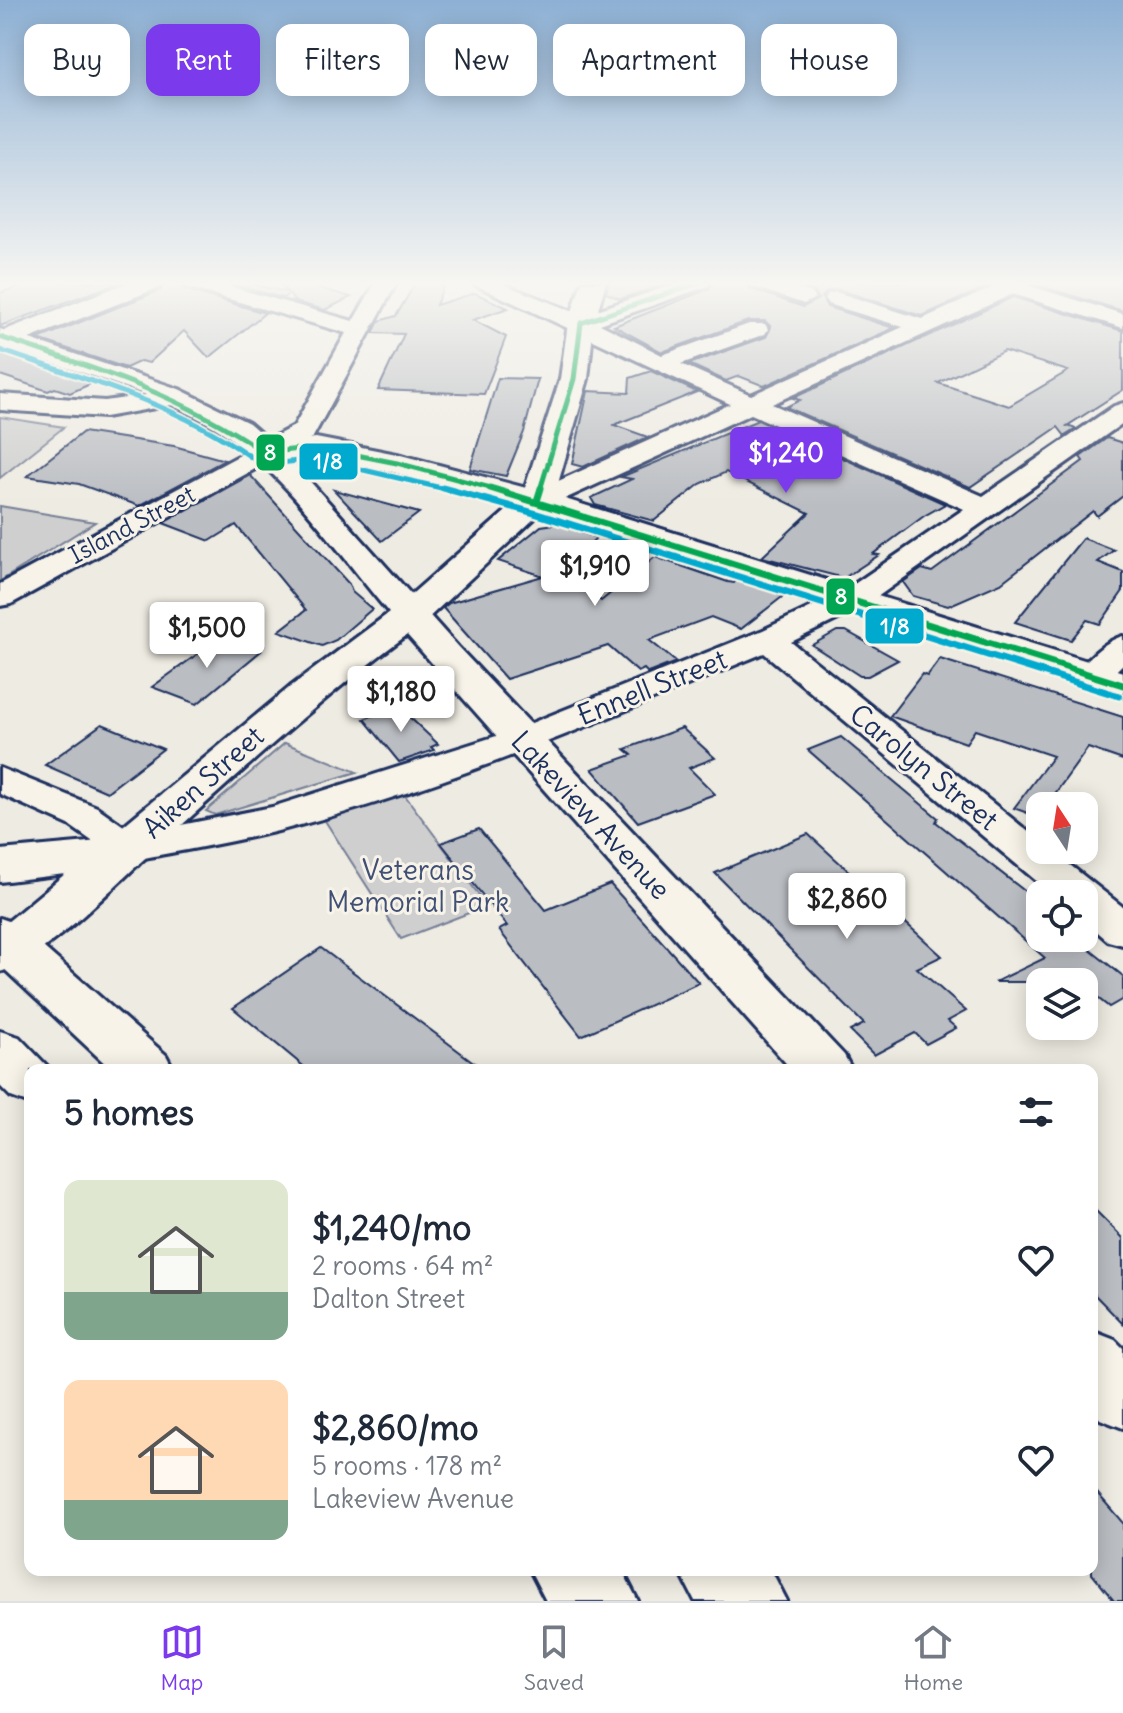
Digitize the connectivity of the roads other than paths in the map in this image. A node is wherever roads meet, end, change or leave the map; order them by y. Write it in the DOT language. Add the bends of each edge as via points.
graph roads {
  1 [pos="54,357"];
  2 [pos="345,357"];
  3 [pos="577,357"];
  4 [pos="646,357"];
  5 [pos="680,357"];
  6 [pos="855,357"];
  7 [pos="660,364"];
  8 [pos="174,398"];
  9 [pos="0,402"];
  10 [pos="751,404"];
  11 [pos="1123,411"];
  12 [pos="265,453"];
  13 [pos="537,501"];
  14 [pos="984,507"];
  15 [pos="0,597"];
  16 [pos="852,600"];
  17 [pos="410,615"];
  18 [pos="768,640"];
  19 [pos="1123,646"];
  20 [pos="1108,680"];
  21 [pos="522,740"];
  22 [pos="0,780"];
  23 [pos="125,851"];
  24 [pos="0,866"];
  25 [pos="1062,880"];
  26 [pos="1098,909"];
  27 [pos="1123,930"];
  28 [pos="4,945"];
  29 [pos="0,1052"];
  30 [pos="140,1064"];
  31 [pos="819,1064"];
  32 [pos="24,1076"];
  33 [pos="1098,1369"];
  34 [pos="1123,1396"];
  35 [pos="573,1576"];
  36 [pos="722,1576"];
  37 [pos="601,1601"];
  38 [pos="750,1601"];
  1 -- 8 [label="main road, Lakeview Avenue"];
  2 -- 12 [label="street, Island Street" via="304,431"];
  3 -- 13 [label="main road"];
  4 -- 7 [label="street"];
  5 -- 7 [label="street"];
  6 -- 10 [label="street"];
  7 -- 10 [label="street"];
  8 -- 9 [label="street" via="105,409"];
  8 -- 12 [label="main road, Lakeview Avenue" via="238,429"];
  10 -- 13 [label="street"];
  10 -- 14 [label="street"];
  11 -- 14 [label="street, Ennell Street"];
  12 -- 13 [label="main road" via="316,447"];
  12 -- 15 [label="street, Island Street"];
  12 -- 17 [label="main road, Lakeview Avenue"];
  13 -- 16 [label="main road"];
  13 -- 17 [label="main road, Aiken Street"];
  14 -- 16 [label="street, Ennell Street"];
  16 -- 18 [label="street, Ennell Street"];
  16 -- 20 [label="main road"];
  17 -- 21 [label="main road, Lakeview Avenue"];
  17 -- 23 [label="main road, Aiken Street" via="342,662"];
  18 -- 21 [label="street, Ennell Street"];
  18 -- 25 [label="street, Carolyn Street"];
  19 -- 20 [label="street"];
  21 -- 23 [label="street, Ennell Street" via="275,819"];
  21 -- 31 [label="main road, Lakeview Avenue"];
  22 -- 23 [label="street" via="83,816"];
  23 -- 24 [label="main road"];
  23 -- 28 [label="main road, Aiken Street" via="73,899"];
  26 -- 27 [label="street"];
  28 -- 30 [label="main road"];
  29 -- 32 [label="main road"];
  33 -- 34 [label="main road"];
  35 -- 37 [label="main road"];
  36 -- 38 [label="main road"];
}
